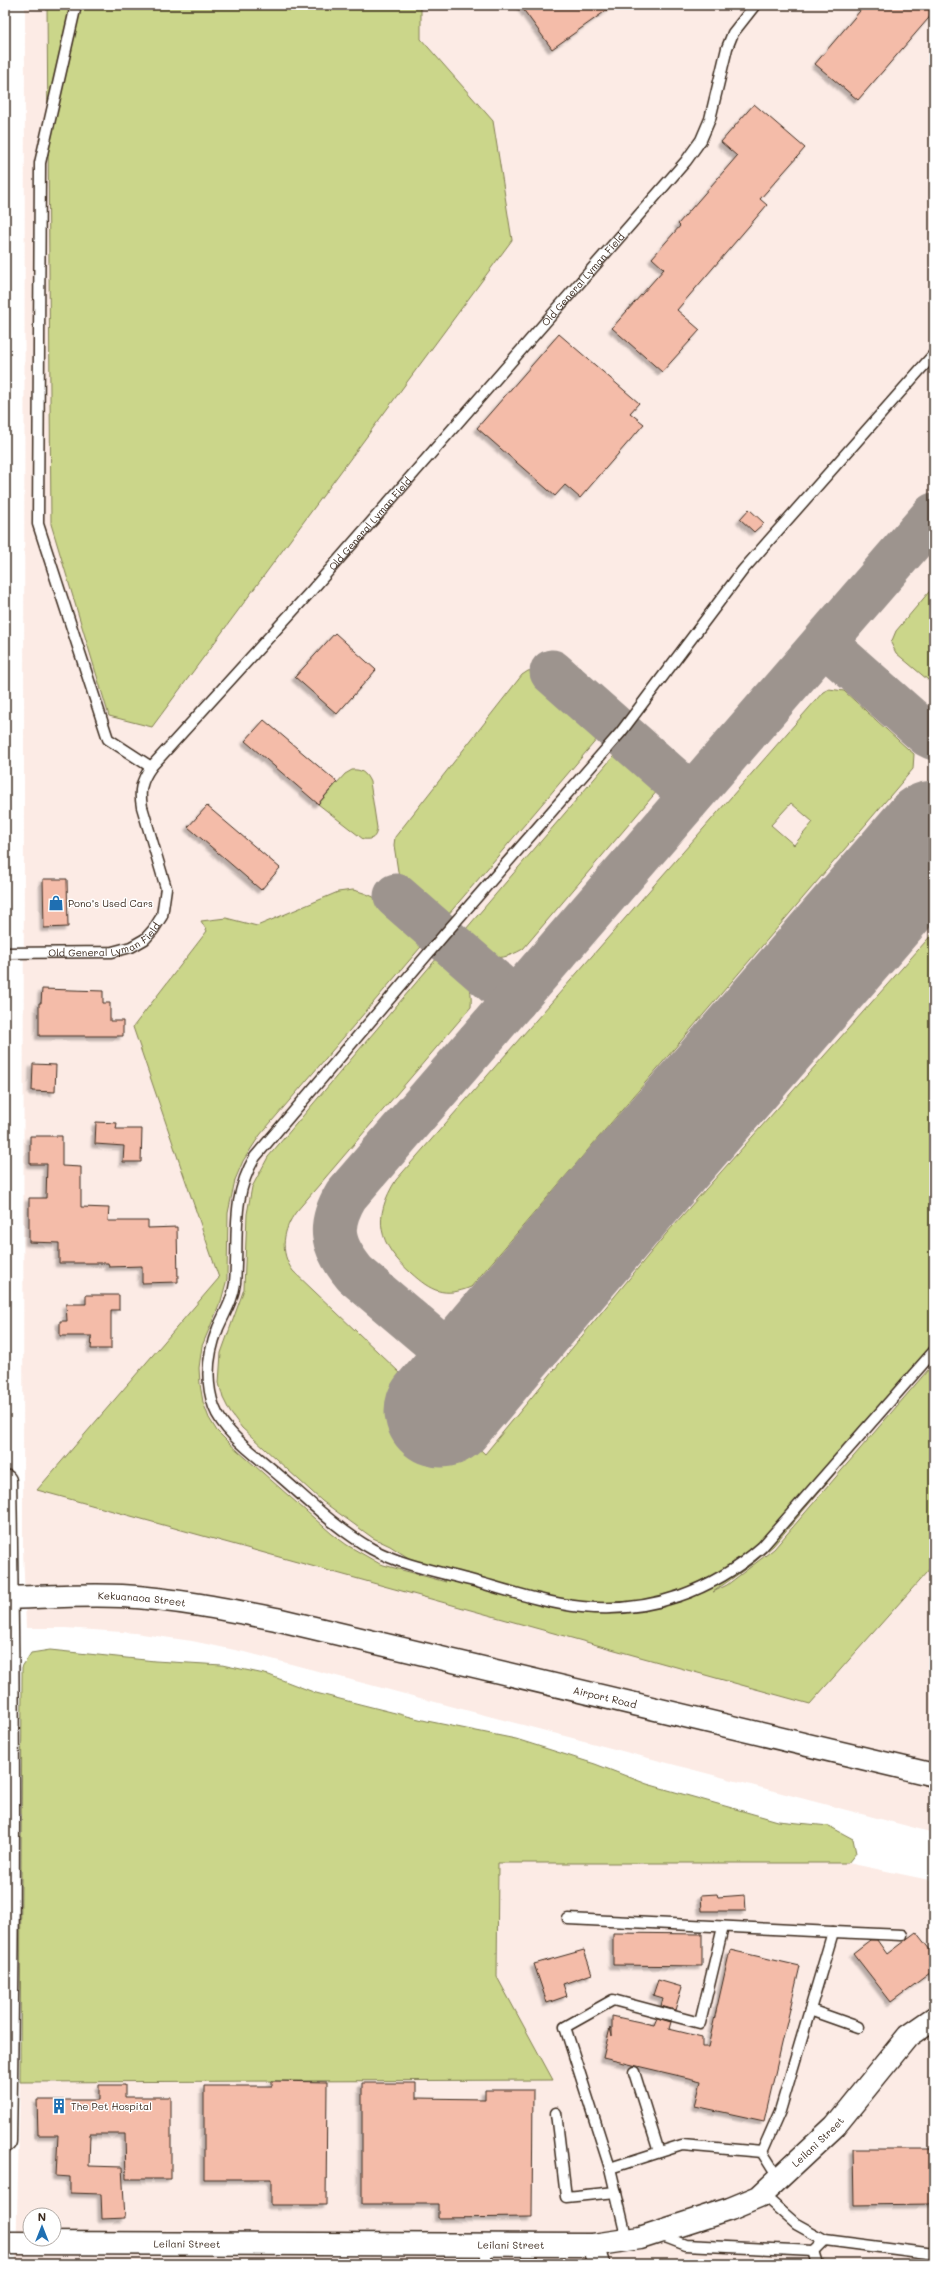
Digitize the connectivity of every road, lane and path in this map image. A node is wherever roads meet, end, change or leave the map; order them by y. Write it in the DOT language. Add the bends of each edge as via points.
graph roads {
  1 [pos="76,5"];
  2 [pos="755,5"];
  3 [pos="934,354"];
  4 [pos="151,767"];
  5 [pos="5,953"];
  6 [pos="934,1351"];
  7 [pos="5,1481"];
  8 [pos="6,1598"];
  9 [pos="276,1619"];
  10 [pos="934,1775"];
  11 [pos="568,1919"];
  12 [pos="723,1927"];
  13 [pos="833,1932"];
  14 [pos="902,1935"];
  15 [pos="810,2010"];
  16 [pos="934,2018"];
  17 [pos="858,2027"];
  18 [pos="634,2072"];
  19 [pos="556,2113"];
  20 [pos="5,2141"];
  21 [pos="659,2152"];
  22 [pos="762,2152"];
  23 [pos="610,2168"];
  24 [pos="779,2179"];
  25 [pos="616,2192"];
  26 [pos="762,2194"];
  27 [pos="656,2233"];
  28 [pos="627,2240"];
  29 [pos="825,2240"];
  30 [pos="5,2243"];
  31 [pos="814,2251"];
  32 [pos="934,2254"];
  33 [pos="486,2255"];
  34 [pos="596,2255"];
  35 [pos="818,2264"];
  1 -- 4 [label="lane" via="40,163 38,524 108,739"];
  2 -- 4 [label="lane, Old General Lyman Field" via="733,33 710,119 701,140 686,161 317,584"];
  3 -- 6 [label="lane" via="743,570 621,732 427,954 255,1157 245,1174 239,1195 235,1285 232,1301 213,1344 209,1376 215,1408 228,1429 328,1518 373,1549 398,1561 558,1604 611,1608 646,1605 681,1596 721,1578 745,1562 762,1547"];
  4 -- 5 [label="lane, Old General Lyman Field" via="142,780 140,794 166,888 162,916 153,930 145,939 131,947 112,952"];
  7 -- 8 [label="main road"];
  8 -- 9 [label="main road, Kekuanaoa Street" via="129,1597 168,1600"];
  8 -- 20 [label="main road" via="9,1951"];
  9 -- 10 [label="main road, Airport Road"];
  11 -- 12 [label="lane"];
  12 -- 13 [label="lane"];
  12 -- 23 [label="lane" via="700,2024 613,2000 565,2027"];
  13 -- 14 [label="lane"];
  13 -- 15 [label="lane"];
  15 -- 17 [label="lane"];
  15 -- 22 [label="lane" via="780,2111"];
  16 -- 24 [label="main road, Leilani Street" via="908,2036 835,2126"];
  18 -- 21 [label="lane"];
  19 -- 25 [label="lane" via="566,2197"];
  21 -- 22 [label="lane" via="682,2145"];
  21 -- 23 [label="lane"];
  22 -- 24 [label="lane"];
  23 -- 25 [label="lane"];
  24 -- 26 [label="main road, Leilani Street"];
  25 -- 28 [label="lane"];
  26 -- 27 [label="main road, Leilani Street" via="730,2209"];
  26 -- 29 [label="lane" via="796,2224"];
  27 -- 28 [label="main road, Leilani Street"];
  27 -- 31 [label="lane" via="685,2245"];
  28 -- 34 [label="main road, Leilani Street"];
  29 -- 31 [label="lane"];
  29 -- 32 [label="lane"];
  30 -- 33 [label="main road, Leilani Street"];
  31 -- 35 [label="lane"];
  33 -- 34 [label="main road, Leilani Street"];
}
